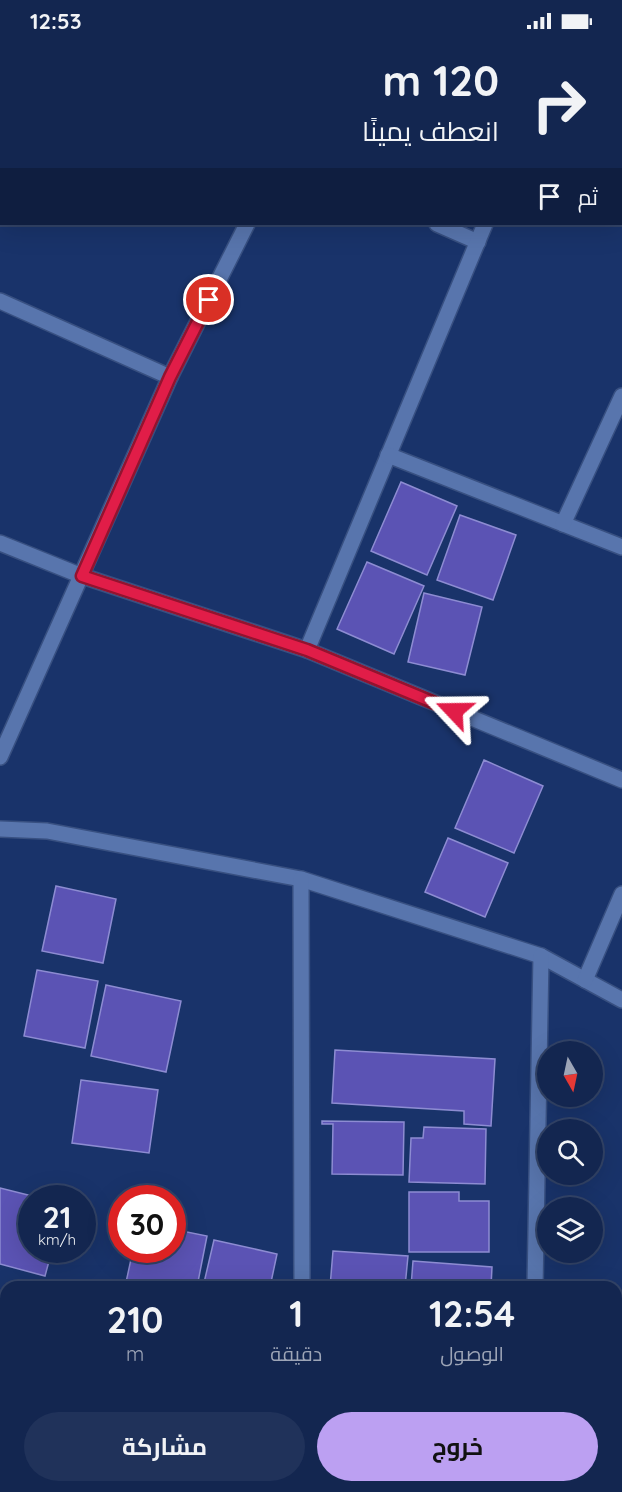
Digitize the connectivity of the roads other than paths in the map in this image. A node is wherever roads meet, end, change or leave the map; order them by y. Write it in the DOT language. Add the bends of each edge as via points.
graph roads {
  1 [pos="246,225"];
  2 [pos="439,225"];
  3 [pos="485,225"];
  4 [pos="478,242"];
  5 [pos="0,301"];
  6 [pos="170,377"];
  7 [pos="622,396"];
  8 [pos="388,455"];
  9 [pos="563,524"];
  10 [pos="0,543"];
  11 [pos="622,547"];
  12 [pos="82,576"];
  13 [pos="307,650"];
  14 [pos="0,757"];
  15 [pos="622,780"];
  16 [pos="0,830"];
  17 [pos="301,879"];
  18 [pos="622,894"];
  19 [pos="541,956"];
  20 [pos="585,980"];
  21 [pos="622,1000"];
  22 [pos="302,1281"];
  23 [pos="535,1281"];
  1 -- 6 [label="street"];
  2 -- 4 [label="street"];
  3 -- 4 [label="street"];
  4 -- 8 [label="street"];
  5 -- 6 [label="street"];
  6 -- 12 [label="street"];
  7 -- 9 [label="street"];
  8 -- 9 [label="street"];
  8 -- 13 [label="street"];
  9 -- 11 [label="street"];
  10 -- 12 [label="street"];
  12 -- 13 [label="street"];
  12 -- 14 [label="street"];
  13 -- 15 [label="street"];
  16 -- 17 [label="street" via="46,831"];
  17 -- 19 [label="street"];
  17 -- 22 [label="street"];
  18 -- 20 [label="street"];
  19 -- 20 [label="street"];
  19 -- 23 [label="street"];
  20 -- 21 [label="street"];
}
